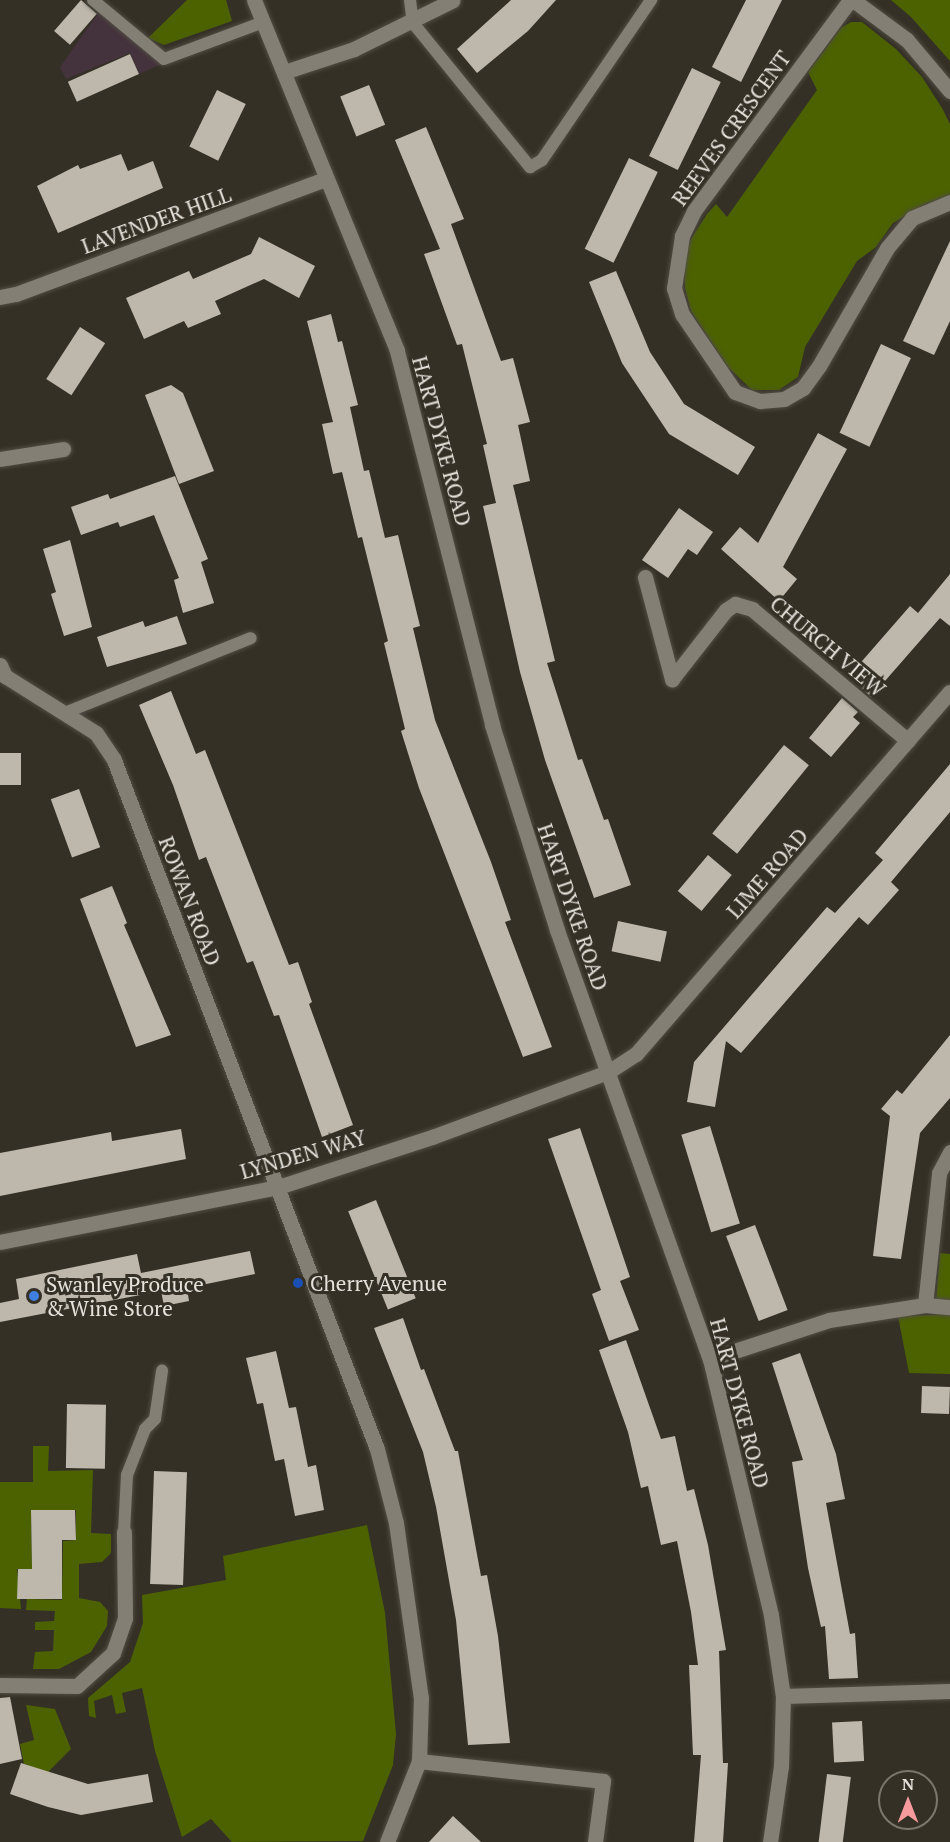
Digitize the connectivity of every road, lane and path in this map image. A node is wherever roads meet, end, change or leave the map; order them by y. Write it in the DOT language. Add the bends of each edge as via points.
graph roads {
  1 [pos="93,0"];
  2 [pos="254,0"];
  3 [pos="410,0"];
  4 [pos="453,0"];
  5 [pos="651,0"];
  6 [pos="852,0"];
  7 [pos="261,23"];
  8 [pos="413,23"];
  9 [pos="284,72"];
  10 [pos="950,91"];
  11 [pos="326,179"];
  12 [pos="950,202"];
  13 [pos="0,297"];
  14 [pos="63,449"];
  15 [pos="0,459"];
  16 [pos="645,577"];
  17 [pos="251,638"];
  18 [pos="2,673"];
  19 [pos="950,692"];
  20 [pos="67,712"];
  21 [pos="908,741"];
  22 [pos="609,1072"];
  23 [pos="950,1152"];
  24 [pos="278,1187"];
  25 [pos="0,1242"];
  26 [pos="926,1305"];
  27 [pos="950,1307"];
  28 [pos="710,1359"];
  29 [pos="162,1371"];
  30 [pos="124,1532"];
  31 [pos="0,1685"];
  32 [pos="950,1691"];
  33 [pos="783,1696"];
  34 [pos="419,1761"];
  35 [pos="387,1842"];
  36 [pos="595,1842"];
  37 [pos="770,1842"];
  1 -- 7 [label="lane" via="164,58"];
  2 -- 7 [label="street, HART DYKE ROAD"];
  3 -- 8 [label="lane"];
  4 -- 8 [label="street"];
  5 -- 8 [label="lane" via="542,160 531,167"];
  6 -- 10 [label="street" via="908,40"];
  6 -- 12 [label="street, REEVES CRESCENT" via="694,211 682,236 674,288 682,314 735,392 760,401 784,399 802,388 819,366 887,248 906,225 912,218"];
  7 -- 9 [label="street, HART DYKE ROAD"];
  8 -- 9 [label="street" via="354,49"];
  9 -- 11 [label="street, HART DYKE ROAD"];
  11 -- 13 [label="street, LAVENDER HILL"];
  11 -- 22 [label="street, HART DYKE ROAD" via="397,351 428,460 492,725 557,930"];
  14 -- 15 [label="street"];
  16 -- 21 [label="street, CHURCH VIEW" via="672,679 726,610 735,604 752,609"];
  17 -- 20 [label="lane"];
  18 -- 20 [label="street, ROWAN ROAD"];
  19 -- 21 [label="street, LIME ROAD"];
  20 -- 24 [label="street, ROWAN ROAD" via="96,733 114,760"];
  21 -- 22 [label="street, LIME ROAD" via="636,1054"];
  22 -- 24 [label="street, LYNDEN WAY" via="432,1137"];
  22 -- 28 [label="street, HART DYKE ROAD"];
  23 -- 26 [label="street" via="939,1173"];
  24 -- 25 [label="street, LYNDEN WAY"];
  24 -- 34 [label="street" via="377,1449 396,1523 416,1642 421,1698"];
  26 -- 27 [label="street"];
  26 -- 28 [label="street" via="829,1320"];
  28 -- 33 [label="street, HART DYKE ROAD" via="771,1615"];
  29 -- 30 [label="lane" via="154,1419 145,1430 127,1475"];
  30 -- 31 [label="street" via="125,1618 113,1653 77,1686"];
  32 -- 33 [label="street"];
  33 -- 37 [label="street, HART DYKE ROAD" via="781,1766"];
  34 -- 35 [label="street"];
  34 -- 36 [label="street" via="603,1781"];
}
